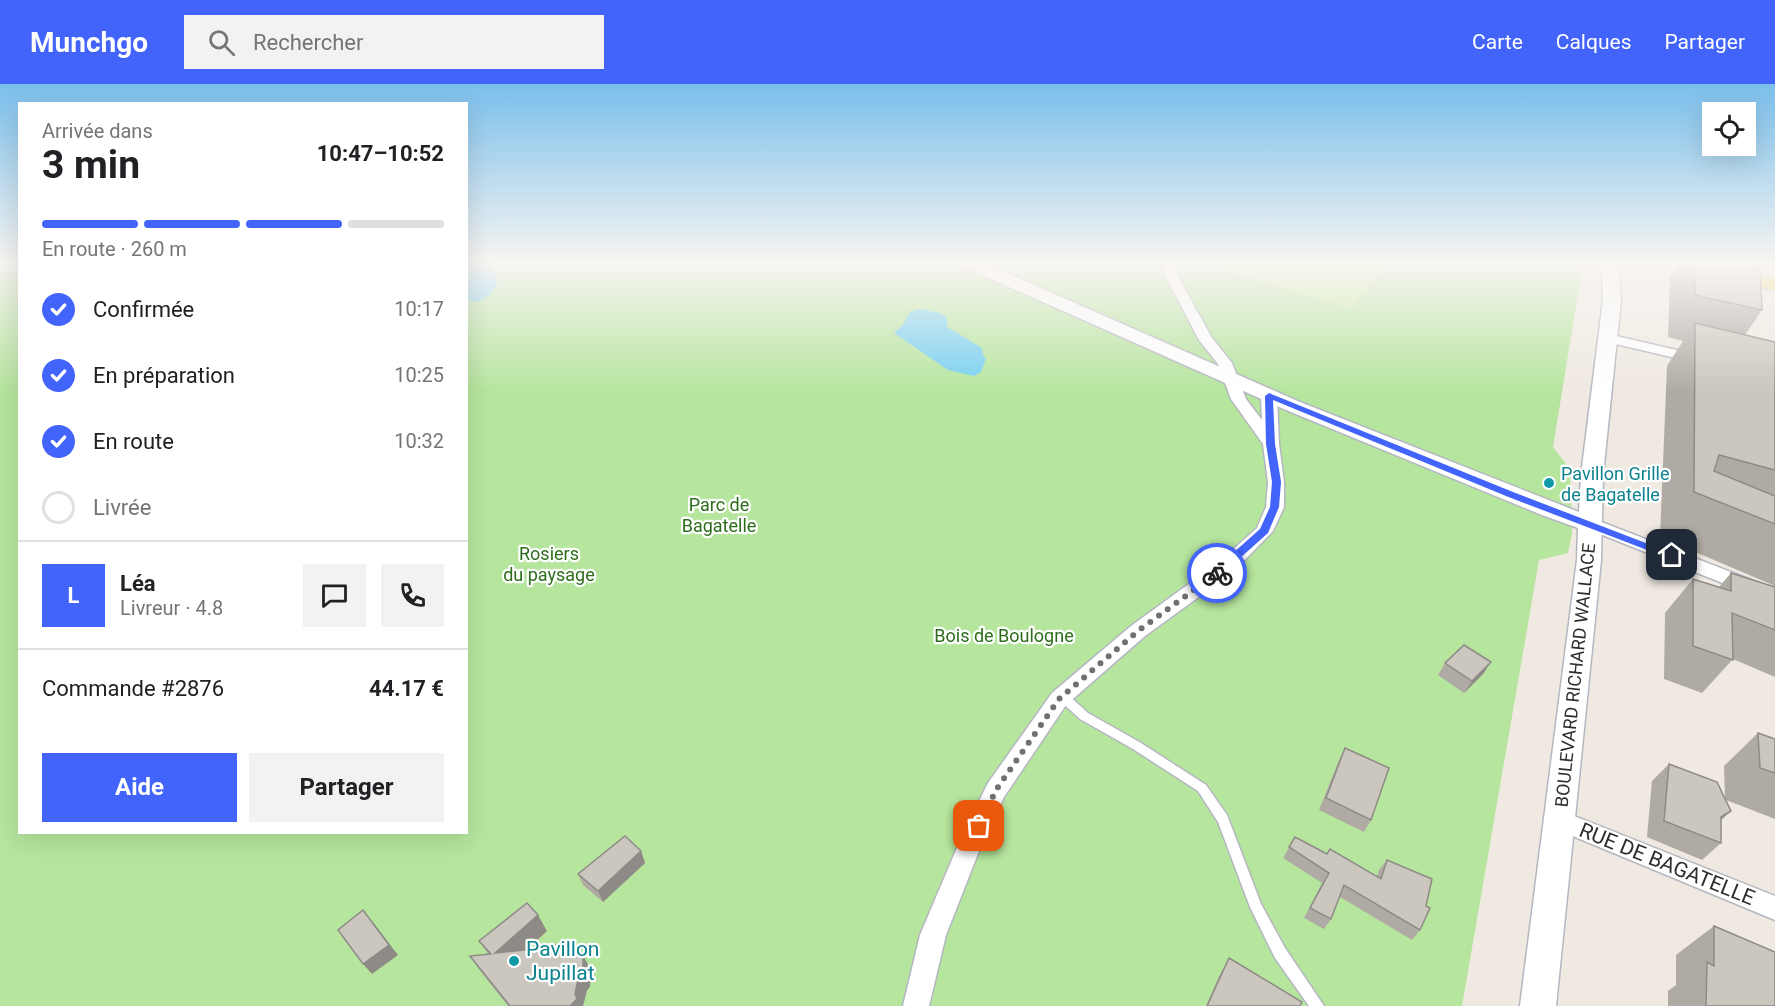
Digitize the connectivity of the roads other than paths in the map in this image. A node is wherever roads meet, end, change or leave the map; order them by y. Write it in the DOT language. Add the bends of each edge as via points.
graph roads {
  1 [pos="1067,306"];
  2 [pos="1188,306"];
  3 [pos="1611,306"];
  4 [pos="1608,338"];
  5 [pos="1206,340"];
  6 [pos="1195,363"];
  7 [pos="1717,364"];
  8 [pos="1233,380"];
  9 [pos="1269,396"];
  10 [pos="1270,444"];
  11 [pos="1591,524"];
  12 [pos="1775,597"];
  13 [pos="1062,696"];
  14 [pos="1559,820"];
  15 [pos="1775,908"];
  16 [pos="916,1006"];
  17 [pos="1317,1006"];
  18 [pos="1538,1006"];
  1 -- 6 [label="main road"];
  2 -- 5 [label="street"];
  3 -- 4 [label="main road, BOULEVARD RICHARD WALLACE"];
  4 -- 7 [label="street"];
  4 -- 11 [label="main road, BOULEVARD RICHARD WALLACE" via="1592,475"];
  5 -- 6 [label="street"];
  5 -- 8 [label="street"];
  6 -- 8 [label="main road"];
  8 -- 9 [label="main road"];
  8 -- 10 [label="street" via="1239,399"];
  9 -- 10 [label="street"];
  9 -- 11 [label="main road"];
  10 -- 13 [label="street" via="1275,507 1264,531 1226,567 1138,631"];
  11 -- 12 [label="street"];
  11 -- 14 [label="main road, BOULEVARD RICHARD WALLACE"];
  13 -- 16 [label="street" via="996,790 970,844 933,934"];
  13 -- 17 [label="lane" via="1084,716 1202,788 1223,819 1256,907 1280,953"];
  14 -- 15 [label="street, RUE DE BAGATELLE"];
  14 -- 18 [label="main road, BOULEVARD RICHARD WALLACE"];
}
